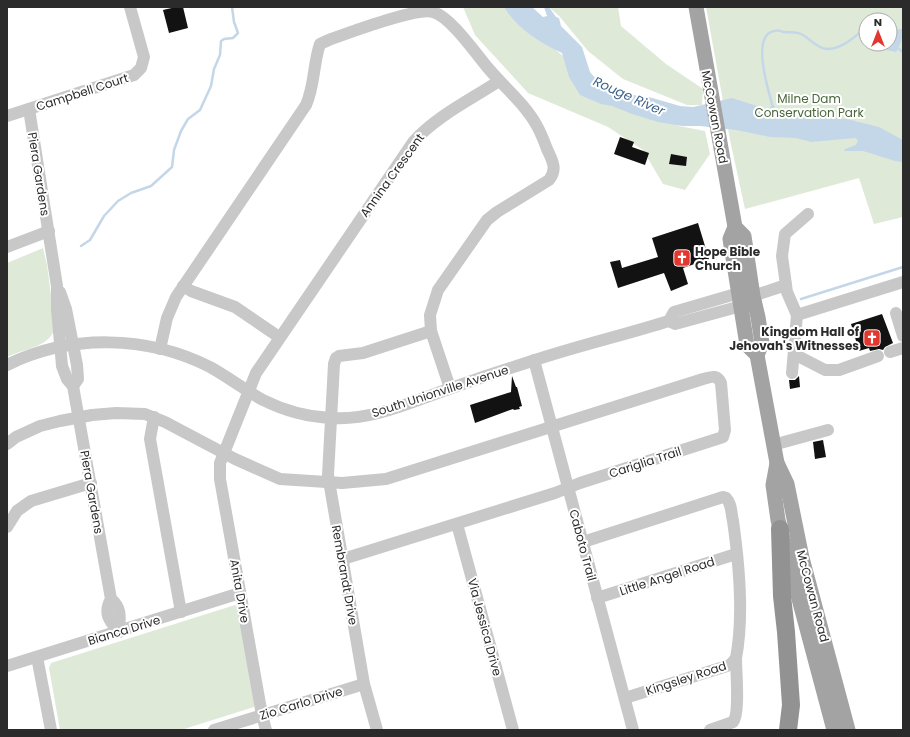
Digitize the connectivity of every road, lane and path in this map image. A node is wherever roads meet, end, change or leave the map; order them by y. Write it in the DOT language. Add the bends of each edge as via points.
graph roads {
  1 [pos="130,7"];
  2 [pos="696,7"];
  3 [pos="499,82"];
  4 [pos="29,109"];
  5 [pos="7,116"];
  6 [pos="808,214"];
  7 [pos="49,231"];
  8 [pos="7,247"];
  9 [pos="903,282"];
  10 [pos="786,285"];
  11 [pos="57,286"];
  12 [pos="183,286"];
  13 [pos="744,298"];
  14 [pos="896,313"];
  15 [pos="797,315"];
  16 [pos="431,331"];
  17 [pos="903,336"];
  18 [pos="279,337"];
  19 [pos="73,344"];
  20 [pos="60,347"];
  21 [pos="903,348"];
  22 [pos="160,349"];
  23 [pos="890,352"];
  24 [pos="794,354"];
  25 [pos="878,356"];
  26 [pos="534,360"];
  27 [pos="7,365"];
  28 [pos="792,373"];
  29 [pos="73,386"];
  30 [pos="450,388"];
  31 [pos="248,391"];
  32 [pos="79,417"];
  33 [pos="154,417"];
  34 [pos="331,418"];
  35 [pos="551,427"];
  36 [pos="828,430"];
  37 [pos="7,444"];
  38 [pos="773,445"];
  39 [pos="224,453"];
  40 [pos="777,463"];
  41 [pos="91,483"];
  42 [pos="329,483"];
  43 [pos="568,488"];
  44 [pos="457,524"];
  45 [pos="7,527"];
  46 [pos="780,529"];
  47 [pos="583,542"];
  48 [pos="736,554"];
  49 [pos="343,559"];
  50 [pos="240,593"];
  51 [pos="597,598"];
  52 [pos="181,612"];
  53 [pos="119,632"];
  54 [pos="37,657"];
  55 [pos="736,658"];
  56 [pos="7,666"];
  57 [pos="364,684"];
  58 [pos="625,698"];
  59 [pos="262,715"];
  60 [pos="51,730"];
  61 [pos="214,730"];
  62 [pos="266,730"];
  63 [pos="377,730"];
  64 [pos="514,730"];
  65 [pos="633,730"];
  66 [pos="710,730"];
  67 [pos="788,730"];
  68 [pos="834,730"];
  69 [pos="848,730"];
  1 -- 4 [label="street, Campbell Court" via="144,57 141,68 134,75"];
  2 -- 13 [label="main road, McCowan Road" via="735,227 730,240"];
  3 -- 12 [label="street" via="448,20 435,12 411,13 322,42 306,105"];
  3 -- 16 [label="street" via="538,127 554,171 549,180 487,220 438,290 430,315"];
  3 -- 18 [label="street, Annina Crescent" via="439,118 414,141"];
  4 -- 5 [label="street, Campbell Court"];
  4 -- 7 [label="street, Piera Gardens"];
  6 -- 10 [label="street" via="785,234 782,256"];
  7 -- 8 [label="street"];
  7 -- 11 [label="street, Piera Gardens"];
  9 -- 15 [label="street"];
  10 -- 13 [label="street, South Unionville Avenue"];
  10 -- 15 [label="street"];
  11 -- 19 [label="street, Piera Gardens" via="66,308"];
  11 -- 20 [label="street, Piera Gardens"];
  12 -- 18 [label="street" via="234,307"];
  12 -- 22 [label="street" via="167,318"];
  13 -- 26 [label="street, South Unionville Avenue" via="674,312 669,321"];
  13 -- 38 [label="main road, McCowan Road" via="758,317 762,343 756,355"];
  14 -- 17 [label="street"];
  15 -- 24 [label="street"];
  16 -- 30 [label="street"];
  16 -- 34 [label="street, Rembrandt Drive" via="374,350 338,356 333,367"];
  18 -- 31 [label="street, Annina Crescent" via="256,373"];
  19 -- 20 [label="street, South Unionville Avenue"];
  19 -- 22 [label="street, South Unionville Avenue" via="120,343"];
  19 -- 29 [label="street, Piera Gardens" via="78,379"];
  20 -- 27 [label="street, South Unionville Avenue"];
  20 -- 29 [label="street, Piera Gardens" via="62,366"];
  21 -- 23 [label="street"];
  22 -- 31 [label="street, South Unionville Avenue" via="203,364"];
  24 -- 25 [label="street" via="825,370 839,370"];
  24 -- 28 [label="street"];
  26 -- 30 [label="street, South Unionville Avenue"];
  26 -- 35 [label="street, Caboto Trail"];
  29 -- 32 [label="street, Piera Gardens"];
  30 -- 34 [label="street, South Unionville Avenue" via="377,414"];
  31 -- 34 [label="street, South Unionville Avenue" via="286,409"];
  31 -- 39 [label="street, Annina Crescent"];
  32 -- 33 [label="street" via="116,413 145,414"];
  32 -- 37 [label="street" via="40,426"];
  32 -- 41 [label="street, Piera Gardens"];
  33 -- 39 [label="street"];
  33 -- 52 [label="street" via="150,439"];
  34 -- 42 [label="street, Rembrandt Drive"];
  35 -- 42 [label="street" via="386,479"];
  35 -- 43 [label="street, Caboto Trail"];
  35 -- 43 [label="street, Cariglia Trail" via="712,376 721,383 725,430 723,437"];
  36 -- 38 [label="street"];
  38 -- 40 [label="main road, McCowan Road"];
  39 -- 42 [label="street" via="280,479"];
  39 -- 50 [label="street, Anita Drive" via="220,463 220,479"];
  40 -- 46 [label="main road, McCowan Road" via="773,486"];
  40 -- 69 [label="main road, McCowan Road" via="787,484 802,558"];
  41 -- 45 [label="street" via="31,501 17,511"];
  41 -- 53 [label="street, Piera Gardens" via="111,599 118,604"];
  42 -- 49 [label="street, Rembrandt Drive"];
  43 -- 44 [label="street, Cariglia Trail"];
  43 -- 47 [label="street, Caboto Trail"];
  44 -- 49 [label="street, Cariglia Trail"];
  44 -- 64 [label="street, Via Jessica Drive"];
  46 -- 67 [label="highway" via="782,596 791,706"];
  46 -- 68 [label="main road, McCowan Road"];
  47 -- 48 [label="street, Kingsley Road" via="723,497 730,505"];
  47 -- 51 [label="street, Caboto Trail"];
  48 -- 51 [label="street, Little Angel Road"];
  48 -- 55 [label="street, Kingsley Road" via="740,608"];
  49 -- 57 [label="street, Rembrandt Drive"];
  50 -- 52 [label="street, Bianca Drive"];
  50 -- 59 [label="street, Anita Drive"];
  51 -- 58 [label="street, Caboto Trail"];
  52 -- 53 [label="street, Bianca Drive"];
  53 -- 54 [label="street, Bianca Drive"];
  54 -- 56 [label="street, Bianca Drive"];
  54 -- 60 [label="street"];
  55 -- 58 [label="street, Kingsley Road" via="726,666"];
  55 -- 66 [label="street" via="736,719"];
  57 -- 59 [label="street, Zio Carlo Drive"];
  57 -- 63 [label="street, Rembrandt Drive"];
  58 -- 65 [label="street, Caboto Trail"];
  59 -- 61 [label="street, Zio Carlo Drive"];
  59 -- 62 [label="street, Anita Drive"];
}
